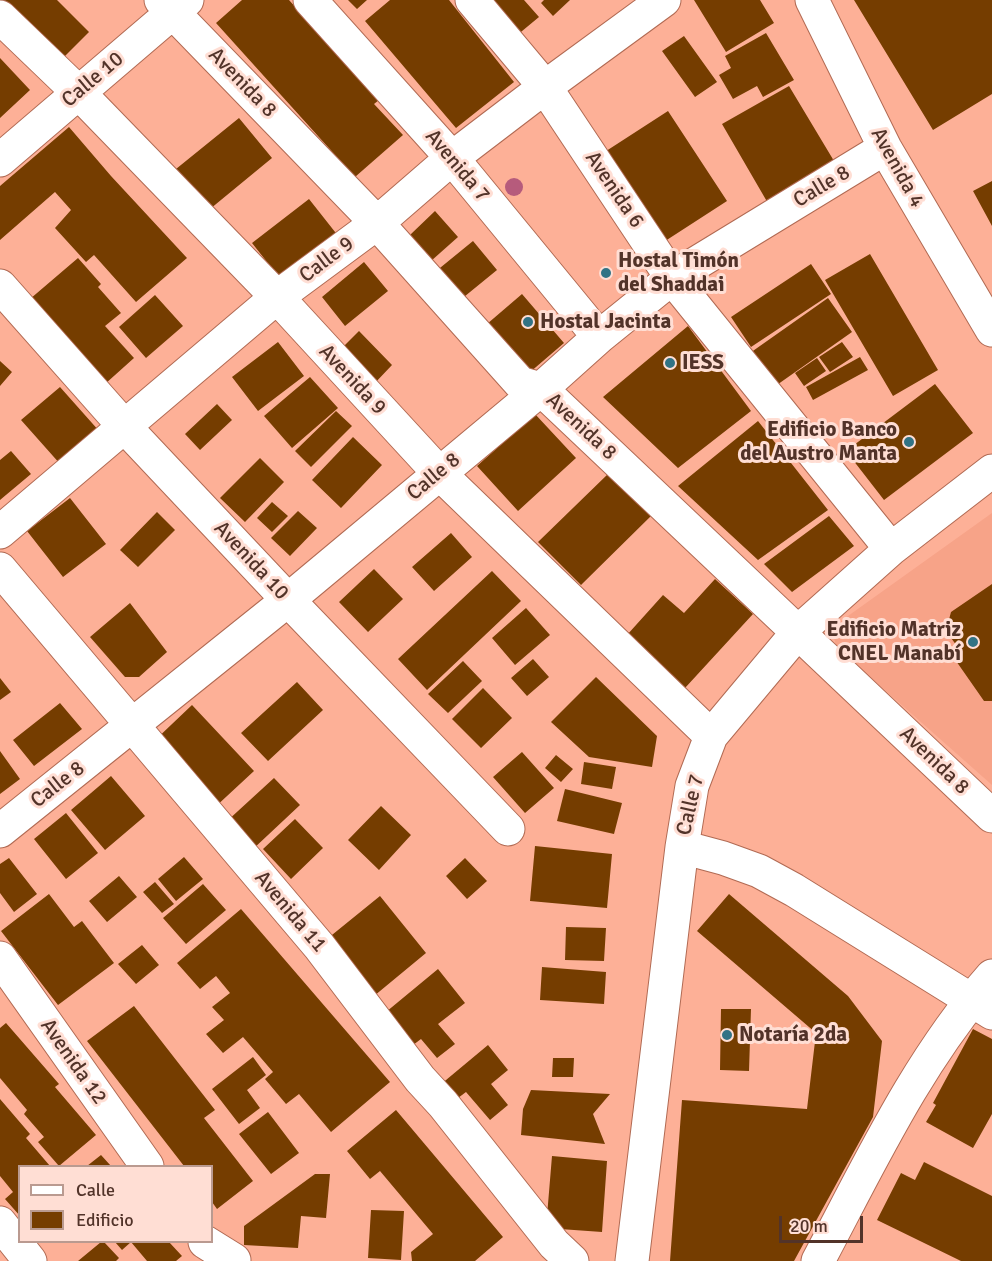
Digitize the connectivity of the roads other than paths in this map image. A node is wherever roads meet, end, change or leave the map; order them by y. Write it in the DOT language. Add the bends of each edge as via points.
graph roads {
  1 [pos="310,0"];
  2 [pos="472,0"];
  3 [pos="812,0"];
  4 [pos="174,4"];
  5 [pos="642,6"];
  6 [pos="0,17"];
  7 [pos="544,87"];
  8 [pos="78,92"];
  9 [pos="885,148"];
  10 [pos="452,158"];
  11 [pos="0,160"];
  12 [pos="377,223"];
  13 [pos="672,278"];
  14 [pos="0,286"];
  15 [pos="277,297"];
  16 [pos="992,330"];
  17 [pos="599,337"];
  18 [pos="541,389"];
  19 [pos="124,426"];
  20 [pos="992,471"];
  21 [pos="439,473"];
  22 [pos="0,532"];
  23 [pos="891,549"];
  24 [pos="0,569"];
  25 [pos="288,600"];
  26 [pos="798,632"];
  27 [pos="132,727"];
  28 [pos="711,736"];
  29 [pos="992,816"];
  30 [pos="508,829"];
  31 [pos="0,831"];
  32 [pos="682,847"];
  33 [pos="0,958"];
  34 [pos="992,976"];
  35 [pos="981,1007"];
  36 [pos="146,1165"];
  37 [pos="0,1223"];
  38 [pos="207,1243"];
  39 [pos="30,1261"];
  40 [pos="242,1261"];
  41 [pos="572,1261"];
  42 [pos="632,1261"];
  43 [pos="818,1261"];
  1 -- 10 [label="street, Avenida 7"];
  2 -- 7 [label="street, Avenida 6"];
  3 -- 9 [label="street, Avenida 4"];
  4 -- 8 [label="street, Calle 10"];
  4 -- 12 [label="street, Avenida 8"];
  5 -- 7 [label="street, Calle 9"];
  6 -- 8 [label="street, Avenida 9"];
  7 -- 10 [label="street, Calle 9"];
  7 -- 13 [label="street, Avenida 6"];
  8 -- 11 [label="street, Calle 10"];
  8 -- 15 [label="street, Avenida 9"];
  9 -- 13 [label="street, Calle 8"];
  9 -- 16 [label="street, Avenida 4"];
  10 -- 12 [label="street, Calle 9"];
  10 -- 17 [label="street, Avenida 7"];
  12 -- 15 [label="street, Calle 9"];
  12 -- 18 [label="street, Avenida 8" via="520,383"];
  13 -- 17 [label="street, Calle 8"];
  13 -- 23 [label="street, Avenida 6"];
  14 -- 19 [label="street, Avenida 10"];
  15 -- 19 [label="street, Calle 9"];
  15 -- 21 [label="street, Avenida 9"];
  17 -- 18 [label="street, Calle 8"];
  18 -- 21 [label="street, Calle 8"];
  18 -- 26 [label="street, Avenida 8"];
  19 -- 22 [label="street, Calle 9"];
  19 -- 25 [label="street, Avenida 10"];
  20 -- 23 [label="street, Calle 7"];
  21 -- 25 [label="street, Calle 8"];
  21 -- 28 [label="street, Avenida 9"];
  23 -- 26 [label="street, Calle 7"];
  24 -- 27 [label="street, Avenida 11"];
  25 -- 27 [label="street, Calle 8"];
  25 -- 30 [label="street, Avenida 10"];
  26 -- 28 [label="street, Calle 7"];
  26 -- 29 [label="street, Avenida 8"];
  27 -- 31 [label="street, Calle 8"];
  27 -- 41 [label="street, Avenida 11" via="319,946 420,1079"];
  28 -- 32 [label="street, Calle 7" via="692,786"];
  32 -- 35 [label="street" via="759,871"];
  32 -- 42 [label="street, Calle 7"];
  33 -- 36 [label="street, Avenida 12"];
  34 -- 35 [label="street"];
  35 -- 43 [label="street" via="902,1102"];
  37 -- 39 [label="street"];
  38 -- 40 [label="street"];
}
